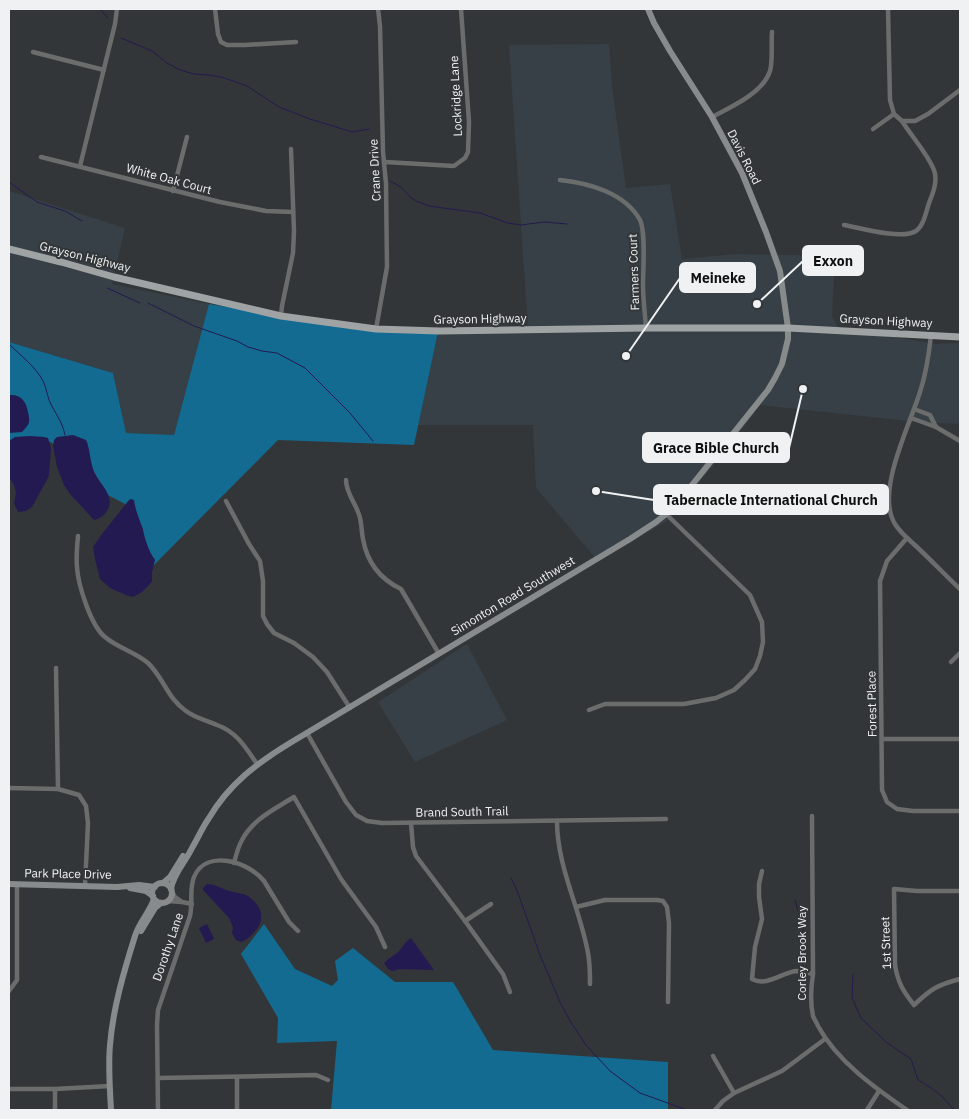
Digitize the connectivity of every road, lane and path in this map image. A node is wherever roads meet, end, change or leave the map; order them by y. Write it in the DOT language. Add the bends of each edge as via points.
graph roads {
  1 [pos="117,9"];
  2 [pos="215,9"];
  3 [pos="378,9"];
  4 [pos="461,9"];
  5 [pos="648,9"];
  6 [pos="888,9"];
  7 [pos="772,32"];
  8 [pos="296,42"];
  9 [pos="33,52"];
  10 [pos="104,70"];
  11 [pos="960,90"];
  12 [pos="894,114"];
  13 [pos="712,117"];
  14 [pos="902,121"];
  15 [pos="873,129"];
  16 [pos="187,137"];
  17 [pos="291,149"];
  18 [pos="41,157"];
  19 [pos="385,162"];
  20 [pos="80,166"];
  21 [pos="560,180"];
  22 [pos="173,190"];
  23 [pos="293,212"];
  24 [pos="844,224"];
  25 [pos="9,249"];
  26 [pos="281,316"];
  27 [pos="646,328"];
  28 [pos="788,328"];
  29 [pos="376,329"];
  30 [pos="930,335"];
  31 [pos="960,337"];
  32 [pos="914,409"];
  33 [pos="911,418"];
  34 [pos="936,427"];
  35 [pos="960,441"];
  36 [pos="346,480"];
  37 [pos="226,501"];
  38 [pos="666,514"];
  39 [pos="78,536"];
  40 [pos="907,538"];
  41 [pos="960,589"];
  42 [pos="960,653"];
  43 [pos="439,654"];
  44 [pos="951,662"];
  45 [pos="56,668"];
  46 [pos="350,708"];
  47 [pos="589,710"];
  48 [pos="307,733"];
  49 [pos="882,739"];
  50 [pos="960,739"];
  51 [pos="257,764"];
  52 [pos="9,788"];
  53 [pos="58,789"];
  54 [pos="960,811"];
  55 [pos="812,816"];
  56 [pos="666,819"];
  57 [pos="557,821"];
  58 [pos="411,823"];
  59 [pos="197,838"];
  60 [pos="234,863"];
  61 [pos="762,872"];
  62 [pos="163,883"];
  63 [pos="9,884"];
  64 [pos="17,884"];
  65 [pos="85,885"];
  66 [pos="127,887"];
  67 [pos="155,887"];
  68 [pos="172,891"];
  69 [pos="960,891"];
  70 [pos="153,897"];
  71 [pos="164,902"];
  72 [pos="182,902"];
  73 [pos="192,904"];
  74 [pos="491,904"];
  75 [pos="576,907"];
  76 [pos="465,921"];
  77 [pos="298,931"];
  78 [pos="133,942"];
  79 [pos="385,947"];
  80 [pos="813,974"];
  81 [pos="960,979"];
  82 [pos="590,984"];
  83 [pos="9,992"];
  84 [pos="510,992"];
  85 [pos="668,1002"];
  86 [pos="825,1039"];
  87 [pos="713,1056"];
  88 [pos="237,1077"];
  89 [pos="158,1078"];
  90 [pos="328,1080"];
  91 [pos="110,1086"];
  92 [pos="55,1089"];
  93 [pos="9,1090"];
  94 [pos="879,1091"];
  95 [pos="734,1093"];
  96 [pos="55,1110"];
  97 [pos="111,1110"];
  98 [pos="158,1110"];
  99 [pos="238,1110"];
  100 [pos="714,1110"];
  101 [pos="866,1110"];
  102 [pos="907,1110"];
  1 -- 10 [label="street"];
  2 -- 8 [label="street" via="218,34 221,42 228,45"];
  3 -- 19 [label="street, Crane Drive"];
  4 -- 19 [label="street, Lockridge Lane" via="470,122 468,152 454,166"];
  5 -- 13 [label="street, Davis Road"];
  6 -- 12 [label="street" via="890,100"];
  7 -- 13 [label="street" via="771,70 766,80 745,100"];
  9 -- 10 [label="street"];
  10 -- 20 [label="street"];
  11 -- 14 [label="street" via="916,121"];
  12 -- 14 [label="street"];
  12 -- 15 [label="street"];
  13 -- 28 [label="street, Davis Road" via="742,173 774,254 780,271"];
  14 -- 24 [label="street" via="930,163 936,180 920,226 908,234 899,234 874,232"];
  16 -- 22 [label="street"];
  17 -- 23 [label="street"];
  18 -- 20 [label="street, White Oak Court"];
  19 -- 29 [label="street, Crane Drive" via="387,267"];
  20 -- 22 [label="street, White Oak Court"];
  21 -- 27 [label="street, Farmers Court" via="602,188 630,206 640,220"];
  22 -- 23 [label="street, White Oak Court" via="266,211"];
  23 -- 26 [label="street" via="293,253"];
  25 -- 26 [label="main road, Grayson Highway"];
  26 -- 29 [label="main road, Grayson Highway"];
  27 -- 28 [label="main road, Grayson Highway"];
  27 -- 29 [label="main road, Grayson Highway"];
  28 -- 30 [label="main road, Grayson Highway"];
  28 -- 38 [label="street, Simonton Road Southwest" via="784,358 772,384 694,484"];
  30 -- 31 [label="main road, Grayson Highway"];
  30 -- 32 [label="street" via="926,370"];
  32 -- 33 [label="street"];
  32 -- 34 [label="street" via="930,415"];
  33 -- 34 [label="street"];
  33 -- 40 [label="street" via="896,459 888,506 894,523"];
  34 -- 35 [label="street"];
  36 -- 43 [label="street" via="348,492 359,513 372,565 381,576 401,589"];
  37 -- 46 [label="street" via="260,561 263,616 267,624 274,633 313,657 327,672"];
  38 -- 43 [label="street, Simonton Road Southwest"];
  38 -- 47 [label="street" via="750,595 762,622 763,642 755,669 734,690 716,698 684,704 605,704"];
  39 -- 51 [label="street" via="80,588 101,634 147,663 185,711 222,726 238,737"];
  40 -- 41 [label="street"];
  40 -- 49 [label="street, Forest Place" via="887,561 880,582"];
  42 -- 44 [label="street"];
  43 -- 46 [label="street, Simonton Road Southwest"];
  45 -- 53 [label="street"];
  46 -- 48 [label="street, Simonton Road Southwest"];
  48 -- 51 [label="street, Simonton Road Southwest"];
  48 -- 58 [label="street, Brand South Trail" via="356,815 382,824"];
  49 -- 50 [label="street"];
  49 -- 54 [label="street, Forest Place" via="882,790 887,802 896,809"];
  51 -- 59 [label="street, Simonton Road Southwest" via="219,803"];
  52 -- 53 [label="street"];
  53 -- 65 [label="street" via="79,795 86,806"];
  55 -- 80 [label="street, Corley Brook Way"];
  56 -- 57 [label="street, Brand South Trail"];
  57 -- 58 [label="street, Brand South Trail"];
  57 -- 75 [label="street" via="562,860"];
  58 -- 76 [label="street" via="416,856"];
  59 -- 62 [label="street, Simonton Road Southwest"];
  59 -- 68 [label="street, Simonton Road Southwest" via="173,880"];
  60 -- 73 [label="street, Dorothy Lane" via="215,860 200,868 192,885"];
  60 -- 77 [label="street, Dorothy Lane" via="260,876"];
  60 -- 79 [label="street" via="249,829 294,797 341,879 376,927"];
  61 -- 80 [label="street" via="759,896 762,919 752,979 770,981 801,971"];
  62 -- 67 [label="street"];
  62 -- 68 [label="street"];
  63 -- 64 [label="street, Park Place Drive"];
  64 -- 65 [label="street, Park Place Drive"];
  64 -- 83 [label="street" via="17,980"];
  65 -- 66 [label="street, Park Place Drive"];
  66 -- 67 [label="street, Park Place Drive"];
  66 -- 70 [label="street, Park Place Drive" via="146,891"];
  67 -- 70 [label="street"];
  68 -- 71 [label="street" via="172,896"];
  68 -- 72 [label="street"];
  69 -- 81 [label="street, 1st Street" via="894,889 895,965 903,991 914,1005 944,983"];
  70 -- 71 [label="street"];
  70 -- 78 [label="street" via="152,906"];
  71 -- 72 [label="street"];
  71 -- 78 [label="street" via="155,908"];
  72 -- 73 [label="street"];
  73 -- 89 [label="street, Dorothy Lane" via="158,1010"];
  74 -- 76 [label="street"];
  75 -- 82 [label="street" via="588,953"];
  75 -- 85 [label="street" via="605,900 663,901 670,923"];
  76 -- 84 [label="street" via="503,974"];
  78 -- 91 [label="street" via="113,1019"];
  80 -- 86 [label="street, Corley Brook Way" via="813,1016"];
  86 -- 94 [label="street, Corley Brook Way"];
  86 -- 95 [label="street" via="782,1072"];
  87 -- 95 [label="street"];
  88 -- 89 [label="street"];
  88 -- 90 [label="street" via="316,1075"];
  88 -- 99 [label="street"];
  89 -- 98 [label="street, Dorothy Lane"];
  91 -- 92 [label="street"];
  91 -- 97 [label="street"];
  92 -- 93 [label="street"];
  92 -- 96 [label="street"];
  94 -- 101 [label="street"];
  94 -- 102 [label="street, Corley Brook Way"];
  95 -- 100 [label="street"];
}
